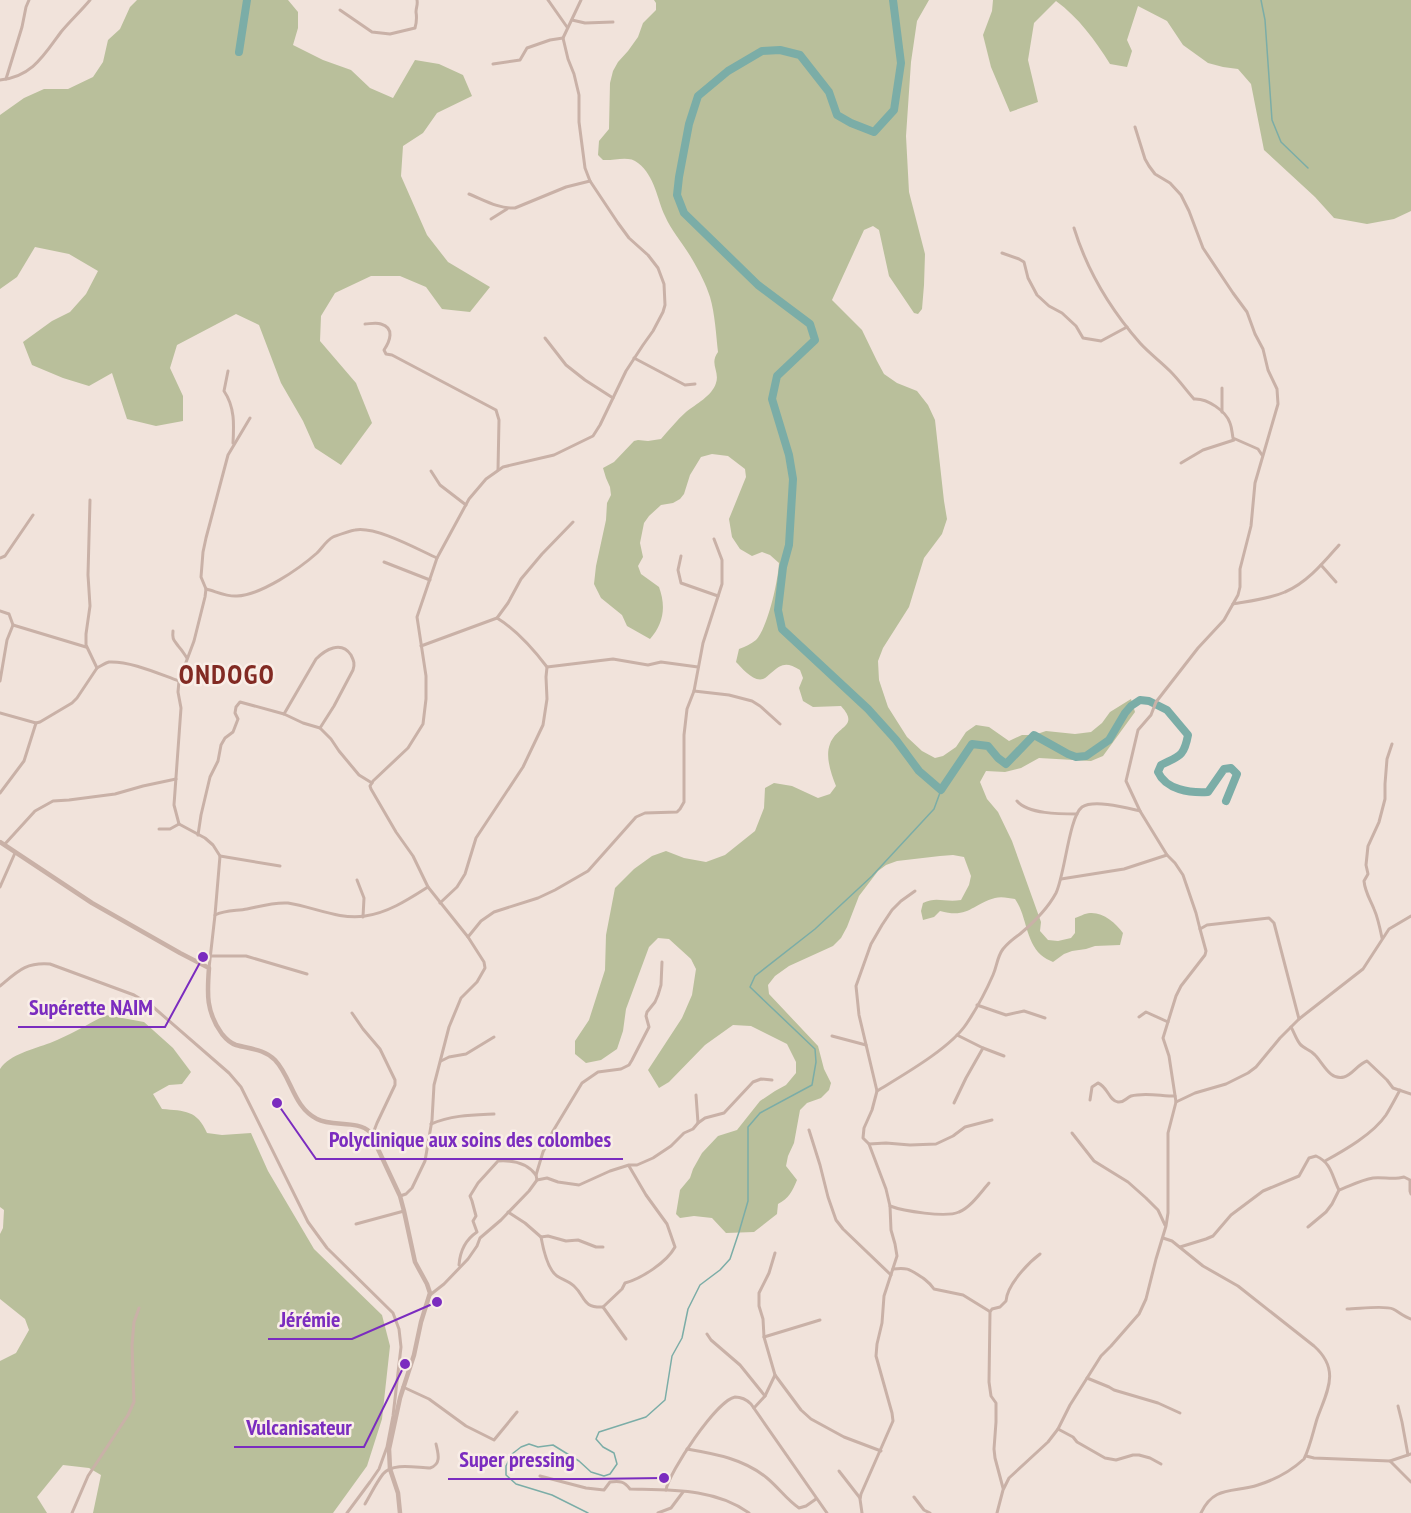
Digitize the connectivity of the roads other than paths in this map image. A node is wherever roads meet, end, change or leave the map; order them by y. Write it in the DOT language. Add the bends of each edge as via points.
graph roads {
  1 [pos="29,0"];
  2 [pos="90,0"];
  3 [pos="417,0"];
  4 [pos="548,0"];
  5 [pos="581,0"];
  6 [pos="340,10"];
  7 [pos="572,20"];
  8 [pos="613,22"];
  9 [pos="567,27"];
  10 [pos="563,38"];
  11 [pos="493,64"];
  12 [pos="0,80"];
  13 [pos="6,80"];
  14 [pos="1135,126"];
  15 [pos="590,182"];
  16 [pos="469,194"];
  17 [pos="508,209"];
  18 [pos="491,219"];
  19 [pos="1074,228"];
  20 [pos="1002,253"];
  21 [pos="364,324"];
  22 [pos="1127,327"];
  23 [pos="545,338"];
  24 [pos="634,358"];
  25 [pos="228,371"];
  26 [pos="695,384"];
  27 [pos="1222,388"];
  28 [pos="613,398"];
  29 [pos="1222,412"];
  30 [pos="250,418"];
  31 [pos="1235,439"];
  32 [pos="233,445"];
  33 [pos="1263,455"];
  34 [pos="1181,463"];
  35 [pos="498,470"];
  36 [pos="431,471"];
  37 [pos="90,500"];
  38 [pos="466,505"];
  39 [pos="33,515"];
  40 [pos="573,522"];
  41 [pos="714,539"];
  42 [pos="1339,545"];
  43 [pos="681,556"];
  44 [pos="0,558"];
  45 [pos="437,558"];
  46 [pos="384,562"];
  47 [pos="1321,565"];
  48 [pos="430,580"];
  49 [pos="1336,582"];
  50 [pos="206,589"];
  51 [pos="718,596"];
  52 [pos="1233,604"];
  53 [pos="0,611"];
  54 [pos="497,618"];
  55 [pos="13,625"];
  56 [pos="173,631"];
  57 [pos="421,646"];
  58 [pos="86,647"];
  59 [pos="187,658"];
  60 [pos="561,666"];
  61 [pos="547,667"];
  62 [pos="698,667"];
  63 [pos="97,668"];
  64 [pos="546,677"];
  65 [pos="0,681"];
  66 [pos="179,681"];
  67 [pos="694,691"];
  68 [pos="0,713"];
  69 [pos="284,714"];
  70 [pos="36,723"];
  71 [pos="780,724"];
  72 [pos="320,728"];
  73 [pos="1392,744"];
  74 [pos="176,779"];
  75 [pos="372,783"];
  76 [pos="0,793"];
  77 [pos="1017,801"];
  78 [pos="1140,812"];
  79 [pos="1077,814"];
  80 [pos="179,824"];
  81 [pos="159,829"];
  82 [pos="198,834"];
  83 [pos="2,843"];
  84 [pos="15,853"];
  85 [pos="1167,855"];
  86 [pos="220,856"];
  87 [pos="280,866"];
  88 [pos="1061,879"];
  89 [pos="357,880"];
  90 [pos="0,887"];
  91 [pos="428,887"];
  92 [pos="915,891"];
  93 [pos="440,903"];
  94 [pos="215,915"];
  95 [pos="363,916"];
  96 [pos="1411,916"];
  97 [pos="1200,929"];
  98 [pos="468,937"];
  99 [pos="1382,939"];
  100 [pos="210,956"];
  101 [pos="662,962"];
  102 [pos="209,968"];
  103 [pos="307,974"];
  104 [pos="0,986"];
  105 [pos="977,1005"];
  106 [pos="352,1013"];
  107 [pos="1139,1017"];
  108 [pos="1045,1018"];
  109 [pos="1299,1019"];
  110 [pos="1168,1022"];
  111 [pos="1291,1027"];
  112 [pos="957,1035"];
  113 [pos="832,1036"];
  114 [pos="494,1037"];
  115 [pos="866,1045"];
  116 [pos="983,1048"];
  117 [pos="1004,1056"];
  118 [pos="440,1062"];
  119 [pos="772,1080"];
  120 [pos="1400,1090"];
  121 [pos="877,1091"];
  122 [pos="1411,1094"];
  123 [pos="696,1095"];
  124 [pos="1175,1096"];
  125 [pos="1090,1100"];
  126 [pos="1176,1102"];
  127 [pos="954,1103"];
  128 [pos="494,1114"];
  129 [pos="992,1120"];
  130 [pos="698,1123"];
  131 [pos="431,1124"];
  132 [pos="809,1130"];
  133 [pos="1072,1133"];
  134 [pos="372,1136"];
  135 [pos="869,1144"];
  136 [pos="1324,1161"];
  137 [pos="629,1166"];
  138 [pos="536,1175"];
  139 [pos="537,1180"];
  140 [pos="989,1183"];
  141 [pos="1339,1190"];
  142 [pos="1411,1194"];
  143 [pos="400,1196"];
  144 [pos="890,1206"];
  145 [pos="404,1211"];
  146 [pos="508,1212"];
  147 [pos="356,1224"];
  148 [pos="1166,1226"];
  149 [pos="1308,1227"];
  150 [pos="541,1236"];
  151 [pos="1163,1238"];
  152 [pos="603,1247"];
  153 [pos="1180,1247"];
  154 [pos="775,1253"];
  155 [pos="1040,1254"];
  156 [pos="458,1267"];
  157 [pos="893,1269"];
  158 [pos="891,1275"];
  159 [pos="430,1295"];
  160 [pos="603,1307"];
  161 [pos="139,1308"];
  162 [pos="1347,1310"];
  163 [pos="990,1312"];
  164 [pos="1411,1319"];
  165 [pos="820,1320"];
  166 [pos="708,1334"];
  167 [pos="764,1337"];
  168 [pos="626,1339"];
  169 [pos="775,1375"];
  170 [pos="1087,1378"];
  171 [pos="403,1387"];
  172 [pos="765,1396"];
  173 [pos="1398,1406"];
  174 [pos="754,1408"];
  175 [pos="517,1412"];
  176 [pos="1180,1413"];
  177 [pos="1058,1429"];
  178 [pos="436,1444"];
  179 [pos="687,1449"];
  180 [pos="881,1451"];
  181 [pos="1409,1455"];
  182 [pos="1306,1456"];
  183 [pos="1390,1461"];
  184 [pos="1161,1464"];
  185 [pos="390,1469"];
  186 [pos="839,1471"];
  187 [pos="540,1476"];
  188 [pos="1411,1482"];
  189 [pos="666,1490"];
  190 [pos="1003,1490"];
  191 [pos="684,1491"];
  192 [pos="914,1497"];
  193 [pos="860,1498"];
  194 [pos="816,1499"];
  195 [pos="365,1504"];
  196 [pos="72,1513"];
  197 [pos="347,1513"];
  198 [pos="400,1513"];
  199 [pos="658,1513"];
  200 [pos="749,1513"];
  201 [pos="827,1513"];
  202 [pos="862,1513"];
  203 [pos="930,1513"];
  204 [pos="997,1513"];
  205 [pos="1202,1513"];
  1 -- 13 [label="street"];
  2 -- 13 [label="street" via="40,60 19,76"];
  3 -- 6 [label="street" via="415,28 390,34 372,32"];
  4 -- 9 [label="street"];
  5 -- 7 [label="street"];
  7 -- 8 [label="street"];
  7 -- 9 [label="street"];
  9 -- 10 [label="street"];
  10 -- 11 [label="street" via="527,48 520,60"];
  10 -- 15 [label="street" via="579,95 583,159"];
  12 -- 13 [label="street"];
  14 -- 33 [label="street" via="1149,166 1180,195 1203,248 1247,312 1263,349 1278,404"];
  15 -- 17 [label="street"];
  15 -- 24 [label="street" via="660,273 665,305"];
  16 -- 17 [label="street"];
  17 -- 18 [label="street"];
  19 -- 22 [label="street" via="1090,270"];
  20 -- 22 [label="street" via="1024,262 1037,295 1076,326 1083,338 1101,341"];
  21 -- 35 [label="street" via="380,323 388,328 391,335 386,354 496,410"];
  22 -- 29 [label="street" via="1194,399"];
  23 -- 28 [label="street" via="566,365"];
  24 -- 26 [label="street" via="686,384"];
  24 -- 28 [label="street"];
  25 -- 32 [label="street" via="224,391 231,400"];
  27 -- 29 [label="street"];
  28 -- 35 [label="street" via="590,438 554,455"];
  29 -- 31 [label="street"];
  30 -- 32 [label="street"];
  31 -- 33 [label="street"];
  31 -- 34 [label="street"];
  32 -- 50 [label="street" via="203,552 201,577"];
  33 -- 52 [label="street" via="1255,483 1239,591"];
  35 -- 38 [label="street" via="475,490"];
  36 -- 38 [label="street" via="440,485"];
  37 -- 58 [label="street"];
  38 -- 45 [label="street"];
  39 -- 44 [label="street"];
  40 -- 54 [label="street" via="521,579"];
  41 -- 51 [label="street" via="722,560"];
  42 -- 47 [label="street"];
  43 -- 51 [label="street" via="681,583"];
  45 -- 48 [label="street"];
  45 -- 50 [label="street" via="369,530 354,530 333,537 301,566 245,595 234,597"];
  46 -- 48 [label="street"];
  47 -- 49 [label="street"];
  47 -- 52 [label="street" via="1286,592"];
  48 -- 57 [label="street" via="417,617"];
  50 -- 59 [label="street" via="200,623"];
  51 -- 62 [label="street"];
  52 -- 78 [label="street" via="1138,730 1126,781"];
  53 -- 55 [label="street" via="9,614"];
  54 -- 57 [label="street"];
  54 -- 61 [label="street"];
  55 -- 58 [label="street"];
  55 -- 65 [label="street"];
  56 -- 59 [label="street" via="175,644"];
  57 -- 75 [label="street" via="426,688 423,724 408,748"];
  58 -- 63 [label="street"];
  59 -- 66 [label="street"];
  60 -- 61 [label="street"];
  60 -- 62 [label="street" via="613,659"];
  60 -- 64 [label="street"];
  61 -- 64 [label="street"];
  62 -- 67 [label="street"];
  63 -- 66 [label="street" via="107,662 120,663"];
  63 -- 70 [label="street" via="72,703"];
  64 -- 93 [label="street" via="543,725 524,767 476,838 457,887"];
  66 -- 74 [label="street"];
  67 -- 71 [label="street" via="752,701"];
  67 -- 98 [label="street" via="687,709 684,802 680,809 636,817 588,871 538,898 494,912"];
  68 -- 70 [label="street"];
  69 -- 72 [label="street"];
  69 -- 72 [label="street" via="316,659 334,647 341,648 349,652 355,666"];
  69 -- 82 [label="street" via="240,702 236,707 237,725 221,745"];
  70 -- 76 [label="street" via="24,761"];
  72 -- 75 [label="street" via="359,775"];
  73 -- 99 [label="street" via="1387,759 1385,798 1368,846 1368,874 1364,881"];
  74 -- 80 [label="street" via="174,805"];
  74 -- 83 [label="street" via="115,794 53,801 35,811"];
  75 -- 91 [label="street" via="371,789"];
  77 -- 79 [label="street" via="1027,808"];
  78 -- 79 [label="street" via="1095,803 1081,808"];
  78 -- 85 [label="street"];
  79 -- 88 [label="street"];
  80 -- 81 [label="street"];
  80 -- 82 [label="street"];
  82 -- 86 [label="street"];
  83 -- 84 [label="street"];
  84 -- 90 [label="street"];
  84 -- 102 [label="street" via="92,903"];
  85 -- 88 [label="street" via="1124,869"];
  85 -- 97 [label="street" via="1183,875"];
  86 -- 87 [label="street"];
  86 -- 94 [label="street"];
  88 -- 105 [label="street" via="1047,906 1001,951"];
  89 -- 95 [label="street" via="364,898"];
  91 -- 93 [label="street"];
  91 -- 95 [label="street" via="406,901"];
  92 -- 115 [label="street" via="892,910 871,944 856,986"];
  93 -- 98 [label="street"];
  94 -- 95 [label="street" via="282,903 343,916"];
  94 -- 100 [label="street"];
  96 -- 99 [label="street" via="1389,928"];
  97 -- 109 [label="street" via="1269,918 1274,923"];
  97 -- 110 [label="street" via="1205,956 1181,986"];
  98 -- 118 [label="street" via="485,968 460,999"];
  99 -- 109 [label="street" via="1363,969"];
  100 -- 102 [label="street"];
  100 -- 103 [label="street" via="246,956"];
  101 -- 138 [label="street" via="661,985 646,1016 649,1027 629,1065 598,1072 582,1083 553,1131"];
  102 -- 134 [label="street" via="210,1014 228,1040 275,1060 300,1105 314,1118 364,1128"];
  104 -- 197 [label="street" via="23,968 36,963 50,964 134,995 152,1006 241,1087 308,1222 327,1248 393,1312 402,1347 387,1447 375,1475"];
  105 -- 108 [label="street" via="1006,1015 1024,1011"];
  105 -- 112 [label="street"];
  106 -- 134 [label="street" via="380,1049 395,1080"];
  107 -- 110 [label="street" via="1146,1012"];
  109 -- 111 [label="street"];
  110 -- 124 [label="street" via="1164,1038"];
  111 -- 120 [label="street" via="1301,1046 1335,1076 1345,1077 1366,1061 1393,1088"];
  111 -- 126 [label="street" via="1248,1073"];
  112 -- 116 [label="street"];
  112 -- 121 [label="street"];
  113 -- 115 [label="street"];
  114 -- 118 [label="street" via="466,1054"];
  115 -- 121 [label="street"];
  116 -- 117 [label="street"];
  116 -- 127 [label="street"];
  118 -- 131 [label="street" via="433,1089"];
  119 -- 130 [label="street" via="753,1082 724,1113"];
  120 -- 122 [label="street"];
  120 -- 136 [label="street" via="1376,1127"];
  121 -- 135 [label="street" via="864,1128 863,1138"];
  123 -- 130 [label="street"];
  124 -- 125 [label="street" via="1141,1095 1118,1102 1098,1083 1092,1087"];
  124 -- 126 [label="street"];
  126 -- 148 [label="street" via="1168,1133"];
  128 -- 131 [label="street" via="455,1116"];
  129 -- 135 [label="street" via="965,1127 936,1144"];
  130 -- 137 [label="street" via="653,1158"];
  131 -- 143 [label="street" via="422,1168 409,1192"];
  132 -- 158 [label="street" via="836,1220"];
  133 -- 148 [label="street" via="1094,1161 1146,1198"];
  134 -- 143 [label="street"];
  135 -- 144 [label="street"];
  136 -- 141 [label="street"];
  136 -- 153 [label="street" via="1316,1156 1310,1158 1299,1176 1263,1191 1231,1215 1213,1236"];
  137 -- 139 [label="street" via="579,1185 547,1178"];
  137 -- 160 [label="street" via="667,1224 675,1247 646,1274 625,1283"];
  138 -- 139 [label="street"];
  138 -- 156 [label="street" via="531,1168 516,1162 498,1161 478,1183 470,1196 477,1232 465,1243"];
  139 -- 146 [label="street"];
  140 -- 144 [label="street" via="958,1213"];
  141 -- 142 [label="street" via="1372,1178 1404,1177 1410,1180"];
  141 -- 149 [label="street" via="1326,1212"];
  143 -- 145 [label="street"];
  144 -- 157 [label="street" via="897,1256"];
  145 -- 147 [label="street"];
  145 -- 159 [label="street" via="415,1262"];
  146 -- 150 [label="street"];
  146 -- 156 [label="street" via="480,1238 468,1259"];
  148 -- 151 [label="street"];
  150 -- 152 [label="street"];
  150 -- 160 [label="street" via="553,1272 577,1288 588,1305"];
  151 -- 153 [label="street"];
  151 -- 170 [label="street" via="1139,1314 1101,1356"];
  153 -- 182 [label="street" via="1238,1286 1326,1360 1329,1386"];
  154 -- 167 [label="street" via="759,1293"];
  155 -- 163 [label="street" via="1018,1277 1006,1301"];
  156 -- 159 [label="street"];
  157 -- 158 [label="street"];
  157 -- 163 [label="street" via="910,1269 930,1281 934,1288 963,1295"];
  158 -- 180 [label="street" via="884,1296 876,1356 893,1421"];
  159 -- 171 [label="street"];
  160 -- 168 [label="street"];
  161 -- 196 [label="street" via="132,1345 134,1402 88,1476"];
  162 -- 164 [label="street" via="1392,1308"];
  163 -- 190 [label="street" via="989,1382 996,1403 994,1458"];
  165 -- 167 [label="street"];
  166 -- 172 [label="street"];
  167 -- 169 [label="street"];
  169 -- 172 [label="street"];
  169 -- 180 [label="street" via="811,1419"];
  170 -- 176 [label="street"];
  170 -- 177 [label="street"];
  171 -- 175 [label="street" via="494,1440"];
  171 -- 185 [label="street" via="389,1449"];
  172 -- 174 [label="street"];
  173 -- 181 [label="street"];
  174 -- 179 [label="street" via="748,1401 733,1397"];
  174 -- 194 [label="street"];
  177 -- 184 [label="street" via="1105,1458 1139,1455"];
  177 -- 190 [label="street" via="1009,1478"];
  178 -- 185 [label="street" via="439,1461 435,1467"];
  179 -- 189 [label="street"];
  179 -- 194 [label="street" via="718,1454 749,1466 799,1508"];
  180 -- 193 [label="street"];
  181 -- 183 [label="street"];
  182 -- 183 [label="street"];
  182 -- 205 [label="street" via="1266,1482 1219,1492 1207,1502"];
  183 -- 188 [label="street"];
  185 -- 195 [label="street" via="383,1473"];
  185 -- 198 [label="street"];
  186 -- 193 [label="street"];
  187 -- 189 [label="street" via="593,1490 604,1490 610,1482 622,1481 630,1489"];
  189 -- 191 [label="street"];
  190 -- 204 [label="street"];
  191 -- 199 [label="street" via="671,1508"];
  191 -- 200 [label="street" via="717,1497"];
  192 -- 203 [label="street"];
  193 -- 202 [label="street"];
  194 -- 201 [label="street"];
}
